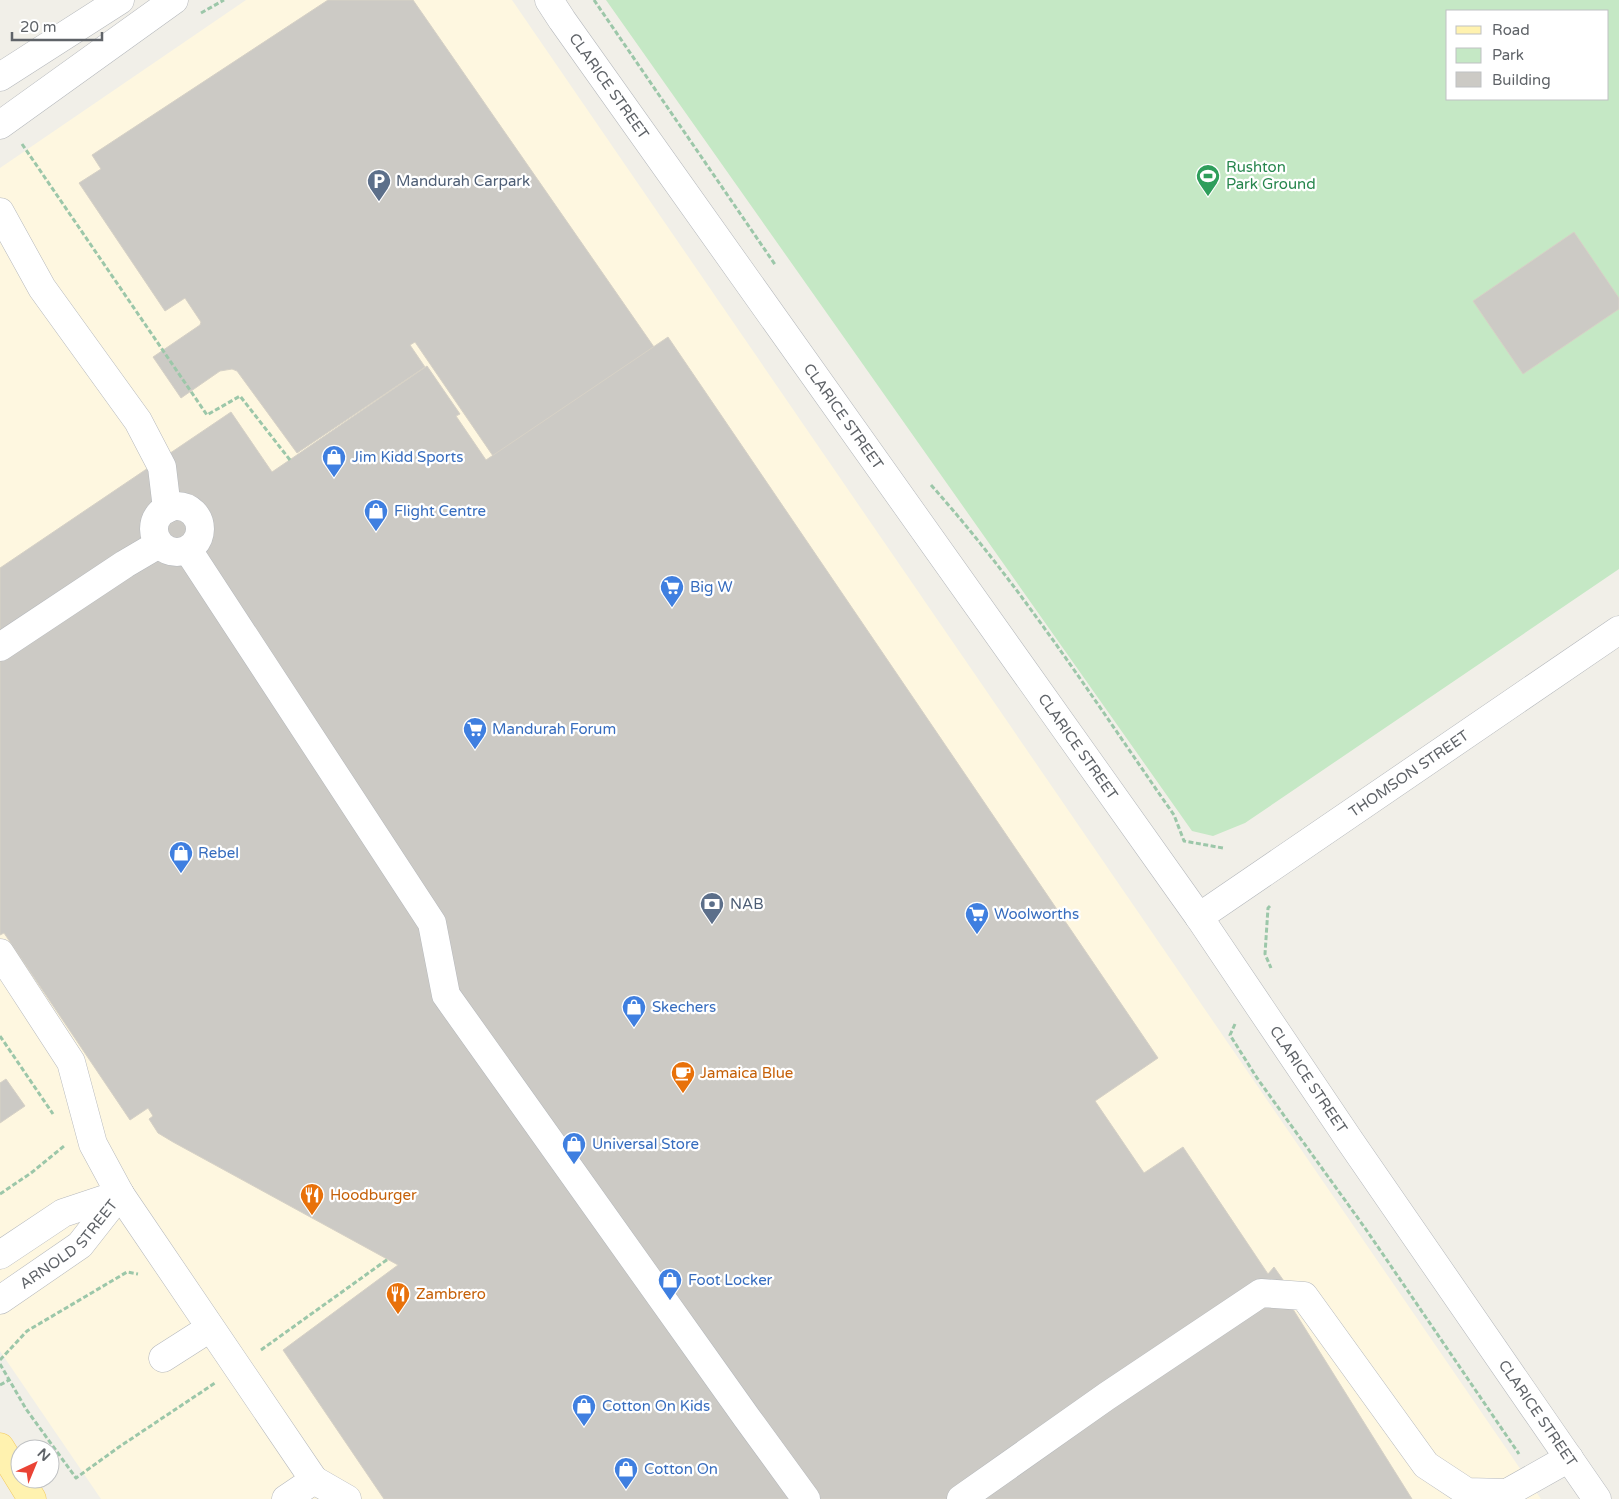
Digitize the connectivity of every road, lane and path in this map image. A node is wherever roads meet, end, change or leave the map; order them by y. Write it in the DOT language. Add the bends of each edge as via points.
graph roads {
  1 [pos="120,0"];
  2 [pos="174,0"];
  3 [pos="549,0"];
  4 [pos="594,0"];
  5 [pos="0,77"];
  6 [pos="10,132"];
  7 [pos="0,212"];
  8 [pos="777,269"];
  9 [pos="290,460"];
  10 [pos="926,479"];
  11 [pos="167,509"];
  12 [pos="159,544"];
  13 [pos="188,550"];
  14 [pos="1619,630"];
  15 [pos="0,647"];
  16 [pos="1223,848"];
  17 [pos="1199,917"];
  18 [pos="0,953"];
  19 [pos="8,980"];
  20 [pos="0,1036"];
  21 [pos="55,1117"];
  22 [pos="71,1141"];
  23 [pos="0,1194"];
  24 [pos="120,1194"];
  25 [pos="0,1255"];
  26 [pos="388,1259"];
  27 [pos="0,1300"];
  28 [pos="210,1328"];
  29 [pos="164,1358"];
  30 [pos="0,1364"];
  31 [pos="237,1367"];
  32 [pos="9,1380"];
  33 [pos="0,1385"];
  34 [pos="0,1447"];
  35 [pos="1569,1458"];
  36 [pos="314,1480"];
  37 [pos="32,1499"];
  38 [pos="286,1499"];
  39 [pos="347,1499"];
  40 [pos="806,1499"];
  41 [pos="961,1499"];
  42 [pos="1597,1499"];
  1 -- 5 [label="street"];
  2 -- 6 [label="street"];
  3 -- 17 [label="street, CLARICE STREET"];
  4 -- 8 [label="path"];
  6 -- 9 [label="path" via="207,415 240,396"];
  7 -- 11 [label="street" via="42,288 138,421 162,467"];
  10 -- 16 [label="path" via="1018,592 1174,815 1184,841"];
  11 -- 12 [label="street" via="154,524"];
  11 -- 13 [label="street" via="177,506 195,514 200,534 196,544"];
  12 -- 13 [label="street" via="168,551"];
  12 -- 15 [label="street"];
  13 -- 40 [label="street" via="432,923 446,995"];
  14 -- 17 [label="street, THOMSON STREET"];
  17 -- 35 [label="street, CLARICE STREET"];
  18 -- 19 [label="street"];
  19 -- 24 [label="street" via="71,1062 93,1144"];
  20 -- 21 [label="path"];
  22 -- 23 [label="path"];
  24 -- 25 [label="street, ARNOLD STREET" via="63,1213"];
  24 -- 27 [label="street, ARNOLD STREET" via="80,1245"];
  24 -- 28 [label="street"];
  26 -- 31 [label="path"];
  28 -- 29 [label="street"];
  28 -- 31 [label="street"];
  30 -- 32 [label="path"];
  31 -- 32 [label="path" via="76,1478"];
  31 -- 36 [label="street"];
  32 -- 33 [label="path"];
  34 -- 37 [label="main road"];
  35 -- 41 [label="street" via="1507,1493 1467,1492 1426,1465 1304,1296 1261,1293"];
  35 -- 42 [label="street, CLARICE STREET"];
  36 -- 38 [label="street"];
  36 -- 39 [label="street"];
}
